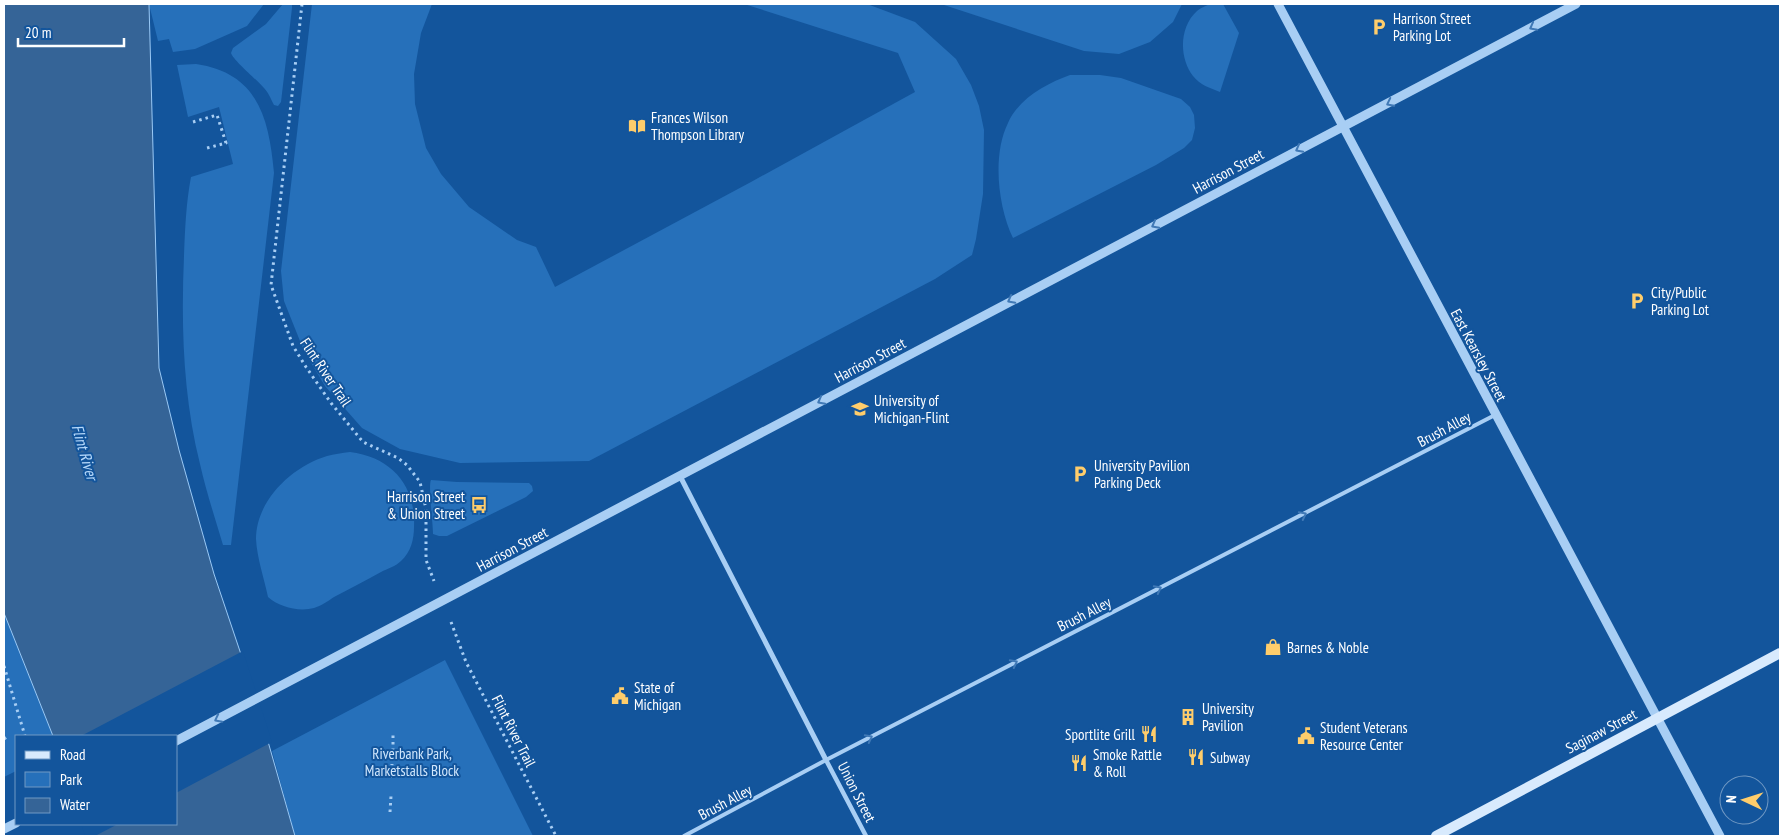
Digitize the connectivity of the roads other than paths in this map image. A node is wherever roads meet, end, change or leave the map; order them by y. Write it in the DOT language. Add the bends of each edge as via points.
graph roads {
  1 [pos="1278,4"];
  2 [pos="1576,4"];
  3 [pos="1342,127"];
  4 [pos="1496,415"];
  5 [pos="680,476"];
  6 [pos="1780,653"];
  7 [pos="1657,718"];
  8 [pos="178,740"];
  9 [pos="826,760"];
  10 [pos="684,836"];
  11 [pos="866,836"];
  12 [pos="1436,836"];
  13 [pos="1720,836"];
  1 -- 3 [label="street, East Kearsley Street"];
  2 -- 3 [label="street, Harrison Street, one-way"];
  3 -- 4 [label="street, East Kearsley Street"];
  3 -- 5 [label="street, Harrison Street, one-way"];
  4 -- 7 [label="street, East Kearsley Street"];
  9 -- 4 [label="lane, Brush Alley, one-way"];
  5 -- 8 [label="street, Harrison Street, one-way"];
  5 -- 9 [label="street"];
  6 -- 7 [label="main road, Saginaw Street"];
  7 -- 12 [label="main road, Saginaw Street"];
  7 -- 13 [label="street, East Kearsley Street"];
  9 -- 10 [label="lane, Brush Alley"];
  9 -- 11 [label="street, Union Street"];
}
